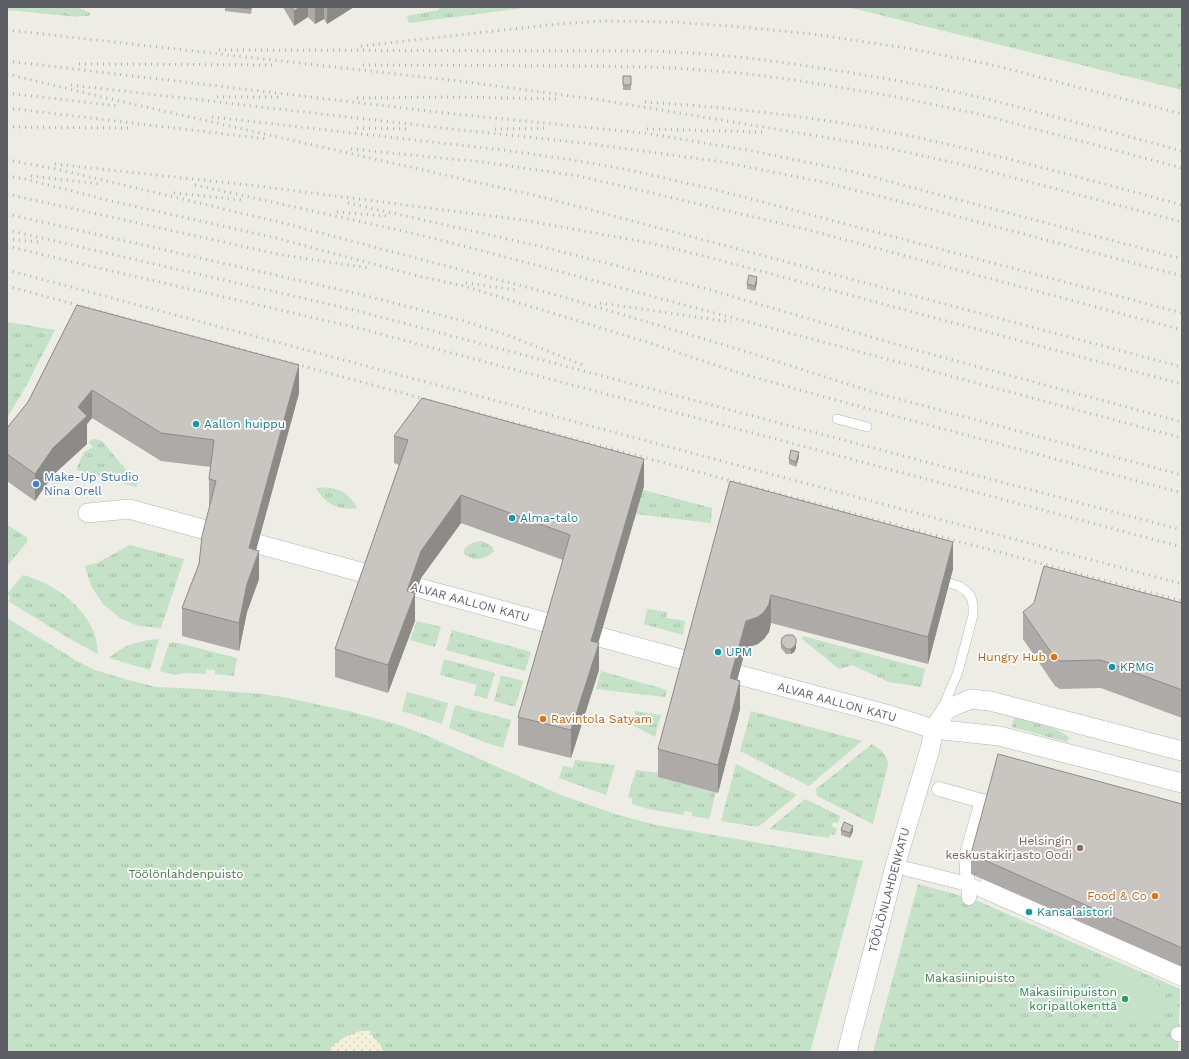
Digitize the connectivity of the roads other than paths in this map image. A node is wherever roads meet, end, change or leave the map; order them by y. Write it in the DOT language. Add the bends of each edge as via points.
graph roads {
  1 [pos="837,419"];
  2 [pos="867,427"];
  3 [pos="88,513"];
  4 [pos="949,583"];
  5 [pos="688,661"];
  6 [pos="739,675"];
  7 [pos="934,729"];
  8 [pos="1182,751"];
  9 [pos="1182,783"];
  10 [pos="939,789"];
  11 [pos="907,869"];
  12 [pos="1039,889"];
  13 [pos="968,891"];
  14 [pos="1182,967"];
  15 [pos="1182,979"];
  16 [pos="847,1052"];
  1 -- 2 [label="lane"];
  3 -- 5 [label="street, ALVAR AALLON KATU" via="129,509"];
  4 -- 7 [label="lane" via="960,586 971,597 973,615 958,672"];
  6 -- 7 [label="street, ALVAR AALLON KATU"];
  7 -- 8 [label="street, TÖÖLÖNLAHDENKATU" via="947,709 971,699 990,701"];
  7 -- 9 [label="street" via="999,736"];
  7 -- 16 [label="street, TÖÖLÖNLAHDENKATU" via="895,866"];
  10 -- 13 [label="street" via="986,801 966,857"];
  11 -- 13 [label="street"];
  12 -- 14 [label="street" via="971,874"];
  13 -- 15 [label="street"];
}
